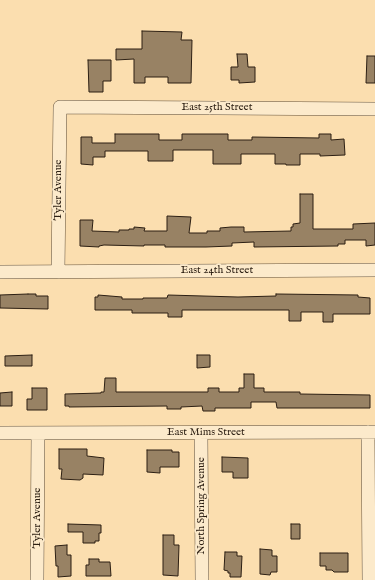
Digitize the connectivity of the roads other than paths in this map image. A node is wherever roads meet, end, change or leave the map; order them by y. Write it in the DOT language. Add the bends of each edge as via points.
graph roads {
  1 [pos="60,107"];
  2 [pos="375,109"];
  3 [pos="375,270"];
  4 [pos="0,272"];
  5 [pos="58,272"];
  6 [pos="371,432"];
  7 [pos="0,433"];
  8 [pos="38,433"];
  9 [pos="201,433"];
  10 [pos="38,580"];
  11 [pos="202,580"];
  12 [pos="369,580"];
  1 -- 2 [label="street, East 25th Street"];
  1 -- 5 [label="street, Tyler Avenue"];
  3 -- 5 [label="street, East 24th Street"];
  4 -- 5 [label="street, East 24th Street"];
  6 -- 9 [label="street, East Mims Street"];
  6 -- 12 [label="street"];
  7 -- 8 [label="street, East Mims Street"];
  8 -- 9 [label="street, East Mims Street"];
  8 -- 10 [label="street, Tyler Avenue"];
  9 -- 11 [label="street, North Spring Avenue"];
}
